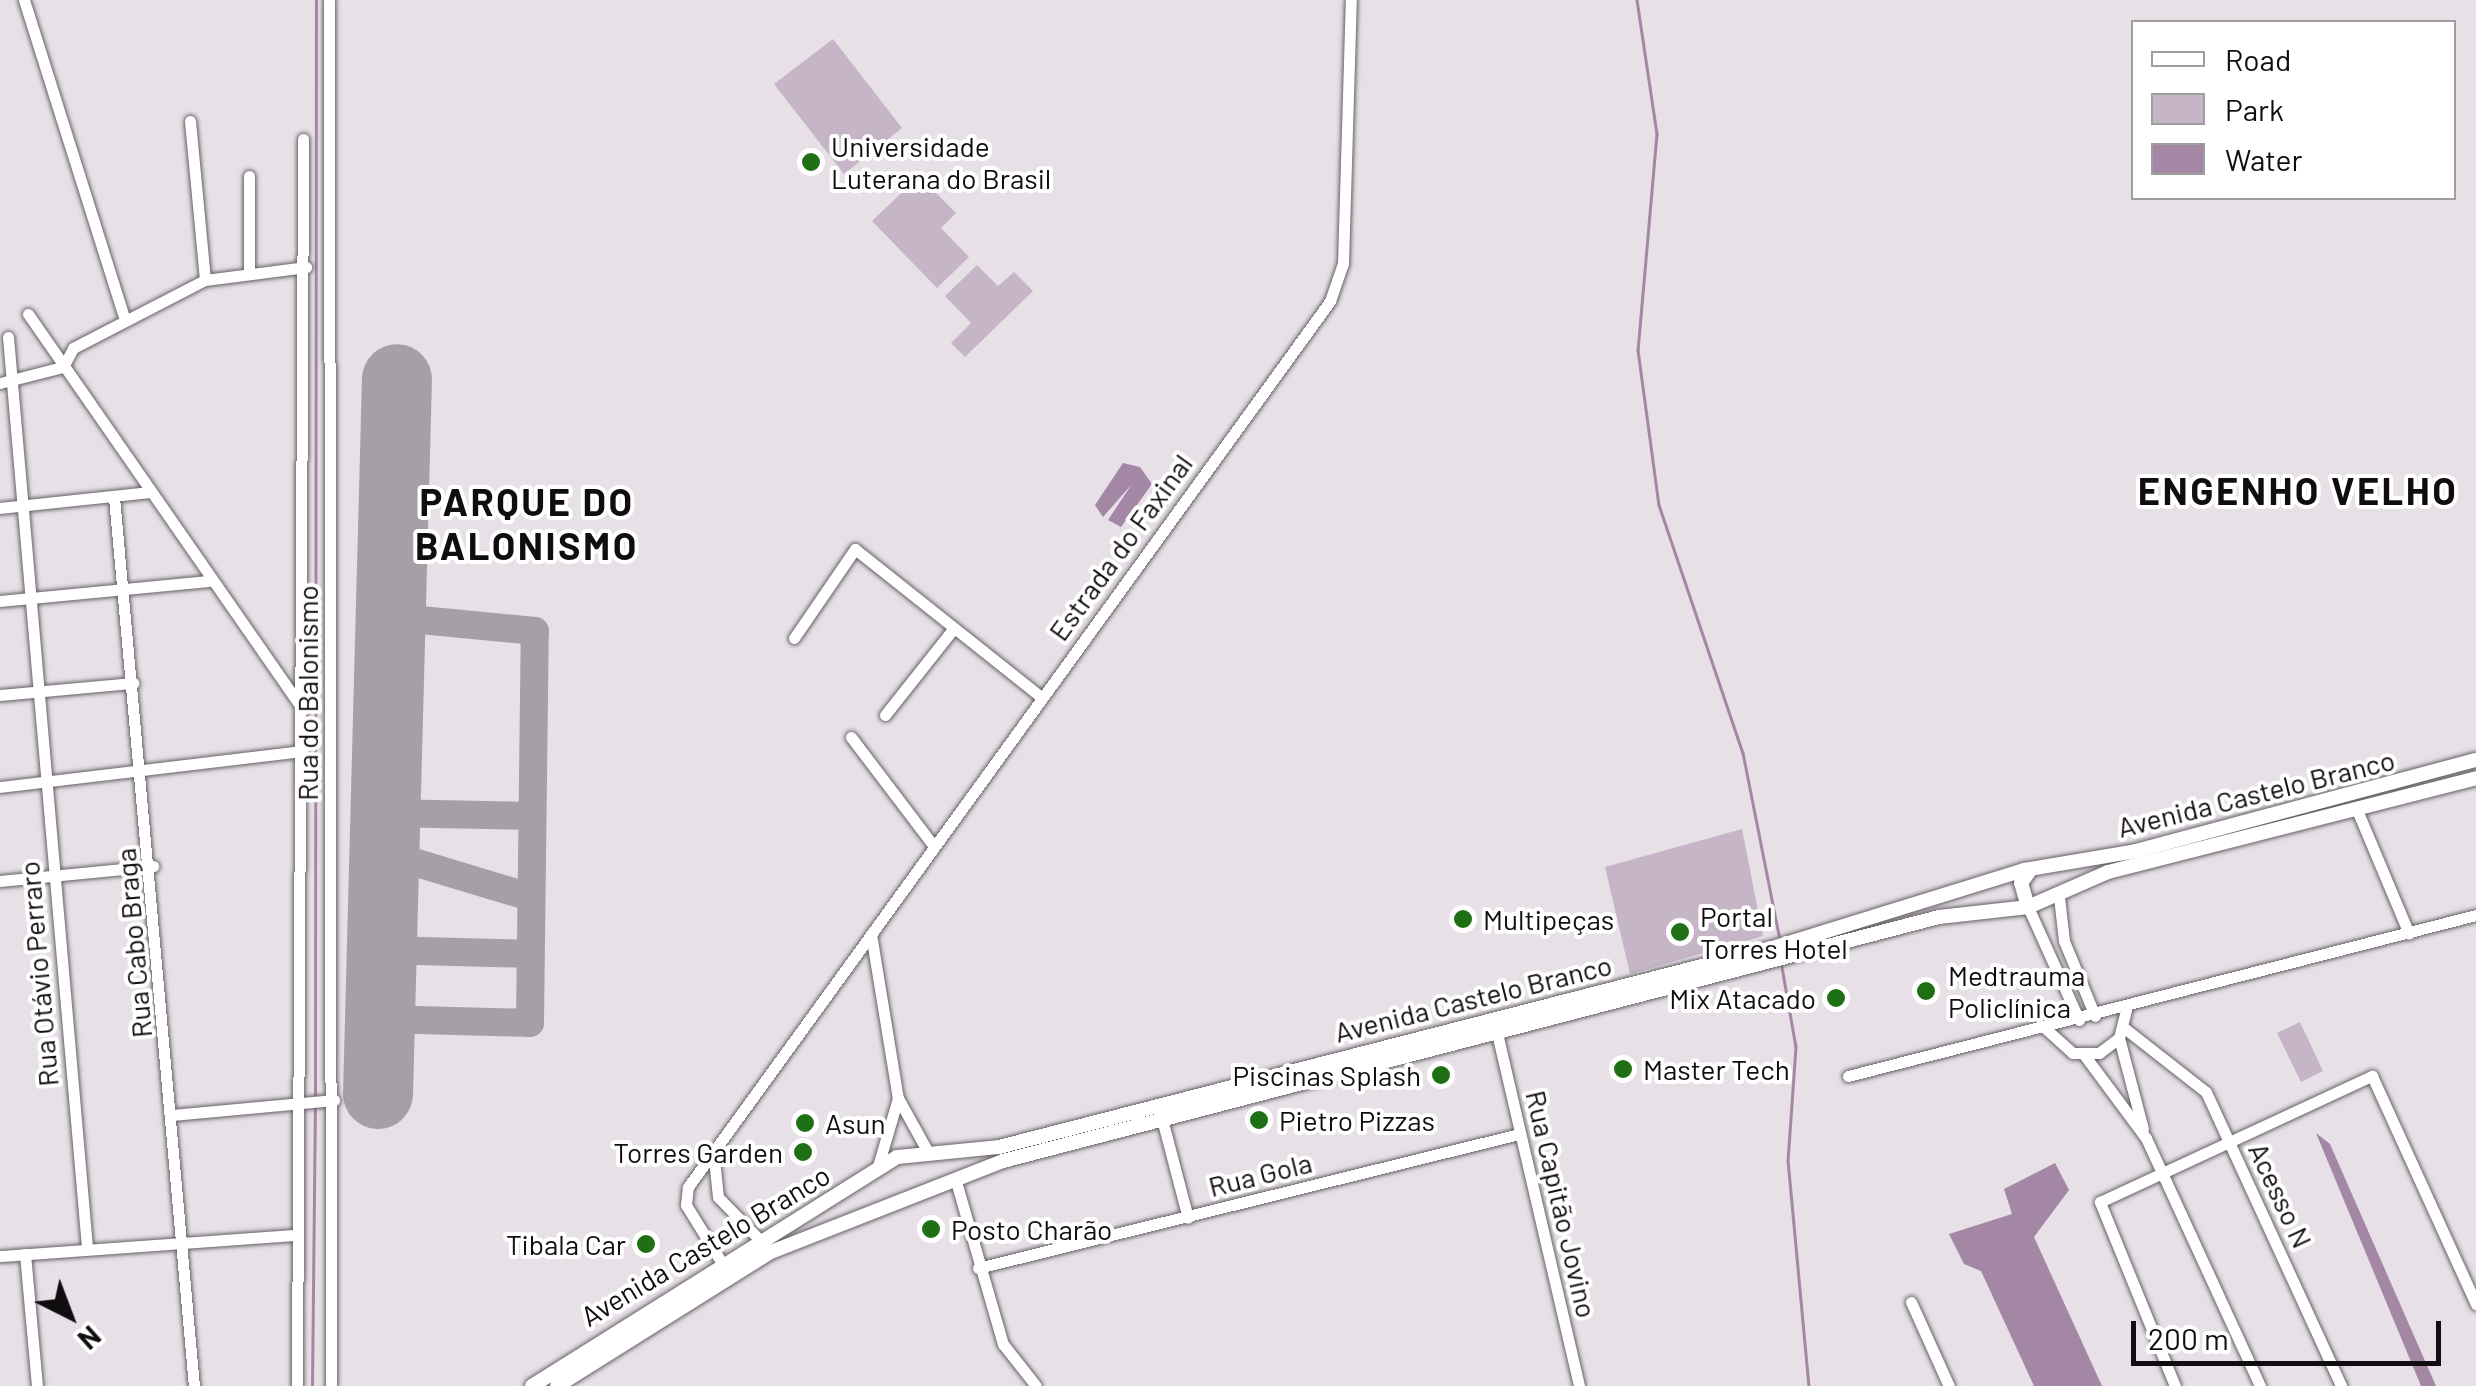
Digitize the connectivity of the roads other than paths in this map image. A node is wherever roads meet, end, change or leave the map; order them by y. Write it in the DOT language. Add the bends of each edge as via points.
graph roads {
  1 [pos="24,0"];
  2 [pos="329,0"];
  3 [pos="1351,0"];
  4 [pos="190,121"];
  5 [pos="303,139"];
  6 [pos="249,176"];
  7 [pos="306,267"];
  8 [pos="248,272"];
  9 [pos="205,280"];
  10 [pos="28,314"];
  11 [pos="126,320"];
  12 [pos="8,337"];
  13 [pos="63,367"];
  14 [pos="5,382"];
  15 [pos="149,492"];
  16 [pos="114,497"];
  17 [pos="23,506"];
  18 [pos="0,508"];
  19 [pos="208,581"];
  20 [pos="126,590"];
  21 [pos="29,598"];
  22 [pos="0,601"];
  23 [pos="954,628"];
  24 [pos="794,638"];
  25 [pos="133,682"];
  26 [pos="37,691"];
  27 [pos="0,694"];
  28 [pos="1042,698"];
  29 [pos="303,710"];
  30 [pos="885,716"];
  31 [pos="851,737"];
  32 [pos="303,751"];
  33 [pos="2476,760"];
  34 [pos="143,774"];
  35 [pos="2476,778"];
  36 [pos="46,782"];
  37 [pos="0,786"];
  38 [pos="2357,810"];
  39 [pos="934,845"];
  40 [pos="153,866"];
  41 [pos="2047,866"];
  42 [pos="2030,869"];
  43 [pos="54,877"];
  44 [pos="0,881"];
  45 [pos="2059,898"];
  46 [pos="2028,907"];
  47 [pos="2476,916"];
  48 [pos="871,934"];
  49 [pos="2409,934"];
  50 [pos="2064,941"];
  51 [pos="2048,946"];
  52 [pos="2126,1008"];
  53 [pos="2095,1016"];
  54 [pos="2079,1020"];
  55 [pos="2046,1028"];
  56 [pos="2121,1032"];
  57 [pos="1496,1033"];
  58 [pos="2086,1056"];
  59 [pos="1848,1076"];
  60 [pos="898,1098"];
  61 [pos="302,1100"];
  62 [pos="329,1100"];
  63 [pos="172,1115"];
  64 [pos="1162,1119"];
  65 [pos="1519,1134"];
  66 [pos="2146,1138"];
  67 [pos="2228,1141"];
  68 [pos="935,1154"];
  69 [pos="714,1159"];
  70 [pos="874,1169"];
  71 [pos="2162,1172"];
  72 [pos="955,1178"];
  73 [pos="930,1186"];
  74 [pos="880,1205"];
  75 [pos="1188,1218"];
  76 [pos="295,1235"];
  77 [pos="758,1238"];
  78 [pos="182,1239"];
  79 [pos="87,1247"];
  80 [pos="25,1254"];
  81 [pos="0,1256"];
  82 [pos="720,1260"];
  83 [pos="978,1268"];
  84 [pos="1911,1302"];
  85 [pos="2476,1304"];
  86 [pos="36,1386"];
  87 [pos="194,1386"];
  88 [pos="297,1386"];
  89 [pos="331,1386"];
  90 [pos="532,1386"];
  91 [pos="557,1386"];
  92 [pos="1036,1386"];
  93 [pos="1579,1386"];
  94 [pos="1949,1386"];
  95 [pos="2176,1386"];
  96 [pos="2260,1386"];
  97 [pos="2341,1386"];
  1 -- 11 [label="street"];
  2 -- 62 [label="street, Rua do Balonismo"];
  3 -- 28 [label="street, Estrada do Faxinal" via="1339,282"];
  4 -- 9 [label="street"];
  5 -- 7 [label="street, Rua do Balonismo"];
  6 -- 8 [label="street"];
  7 -- 8 [label="street"];
  7 -- 29 [label="street, Rua do Balonismo"];
  8 -- 9 [label="street"];
  9 -- 11 [label="street"];
  10 -- 13 [label="street"];
  11 -- 13 [label="street" via="73,348"];
  12 -- 14 [label="street, Rua Otávio Perraro"];
  13 -- 14 [label="street"];
  13 -- 15 [label="street"];
  14 -- 17 [label="street, Rua Otávio Perraro"];
  15 -- 16 [label="street"];
  15 -- 19 [label="street"];
  16 -- 17 [label="street"];
  16 -- 20 [label="street, Rua Cabo Braga"];
  17 -- 18 [label="street"];
  17 -- 21 [label="street, Rua Otávio Perraro"];
  19 -- 20 [label="street"];
  19 -- 29 [label="street"];
  20 -- 21 [label="street"];
  20 -- 25 [label="street, Rua Cabo Braga"];
  21 -- 22 [label="street"];
  21 -- 26 [label="street, Rua Otávio Perraro"];
  23 -- 24 [label="street" via="855,549"];
  23 -- 28 [label="street"];
  23 -- 30 [label="street"];
  25 -- 26 [label="street"];
  25 -- 34 [label="street, Rua Cabo Braga"];
  26 -- 27 [label="street"];
  26 -- 36 [label="street, Rua Otávio Perraro"];
  28 -- 39 [label="street, Estrada do Faxinal"];
  29 -- 32 [label="street, Rua do Balonismo"];
  31 -- 39 [label="street"];
  32 -- 34 [label="street"];
  32 -- 61 [label="street, Rua do Balonismo"];
  33 -- 41 [label="main road, Avenida Castelo Branco"];
  34 -- 36 [label="street"];
  34 -- 40 [label="street, Rua Cabo Braga"];
  35 -- 38 [label="main road, Avenida Castelo Branco"];
  36 -- 37 [label="street"];
  36 -- 43 [label="street, Rua Otávio Perraro"];
  38 -- 45 [label="main road, Avenida Castelo Branco" via="2108,872"];
  38 -- 49 [label="street"];
  39 -- 48 [label="street, Estrada do Faxinal"];
  40 -- 43 [label="street"];
  40 -- 63 [label="street, Rua Cabo Braga"];
  41 -- 42 [label="main road, Avenida Castelo Branco"];
  41 -- 45 [label="main road"];
  42 -- 46 [label="main road" via="2021,883"];
  42 -- 68 [label="main road, Avenida Castelo Branco" via="1772,948 1018,1142"];
  43 -- 44 [label="street"];
  43 -- 79 [label="street, Rua Otávio Perraro"];
  45 -- 46 [label="main road, Avenida Castelo Branco"];
  45 -- 50 [label="street"];
  46 -- 51 [label="street"];
  46 -- 57 [label="main road, Avenida Castelo Branco" via="1939,917"];
  47 -- 49 [label="street"];
  48 -- 60 [label="street"];
  48 -- 69 [label="street, Estrada do Faxinal"];
  49 -- 52 [label="street"];
  50 -- 51 [label="street"];
  50 -- 53 [label="street"];
  51 -- 54 [label="street"];
  52 -- 53 [label="street"];
  52 -- 56 [label="street"];
  53 -- 54 [label="street"];
  54 -- 55 [label="street"];
  55 -- 58 [label="street"];
  55 -- 59 [label="street"];
  56 -- 58 [label="street"];
  56 -- 66 [label="street"];
  56 -- 67 [label="street, Acesso N" via="2206,1092"];
  57 -- 64 [label="main road, Avenida Castelo Branco"];
  57 -- 65 [label="street, Rua Capitão Jovino"];
  58 -- 66 [label="street"];
  60 -- 68 [label="street"];
  60 -- 70 [label="street"];
  61 -- 62 [label="street"];
  61 -- 63 [label="street"];
  61 -- 76 [label="street, Rua do Balonismo"];
  62 -- 89 [label="street, Rua do Balonismo"];
  63 -- 78 [label="street, Rua Cabo Braga"];
  64 -- 72 [label="main road, Avenida Castelo Branco"];
  64 -- 75 [label="street, Rua Gola"];
  65 -- 75 [label="street, Rua Gola"];
  65 -- 93 [label="street, Rua Capitão Jovino"];
  66 -- 71 [label="street"];
  67 -- 71 [label="street"];
  67 -- 85 [label="street" via="2372,1076"];
  67 -- 97 [label="street, Acesso N"];
  68 -- 70 [label="main road, Avenida Castelo Branco"];
  68 -- 72 [label="main road"];
  68 -- 73 [label="main road"];
  69 -- 77 [label="street" via="726,1210"];
  69 -- 82 [label="street, Estrada do Faxinal" via="684,1200"];
  70 -- 74 [label="main road" via="865,1191"];
  70 -- 77 [label="main road, Avenida Castelo Branco"];
  71 -- 95 [label="street" via="2100,1202"];
  71 -- 96 [label="street"];
  72 -- 73 [label="main road, Avenida Castelo Branco"];
  72 -- 83 [label="street"];
  73 -- 74 [label="main road, Avenida Castelo Branco"];
  74 -- 91 [label="main road, Avenida Castelo Branco" via="722,1278"];
  75 -- 83 [label="street, Rua Gola"];
  76 -- 78 [label="street"];
  76 -- 88 [label="street, Rua do Balonismo"];
  77 -- 82 [label="main road, Avenida Castelo Branco"];
  78 -- 79 [label="street"];
  78 -- 87 [label="street, Rua Cabo Braga"];
  79 -- 80 [label="street"];
  80 -- 81 [label="street"];
  80 -- 86 [label="street"];
  82 -- 90 [label="main road, Avenida Castelo Branco"];
  83 -- 92 [label="street" via="1003,1344"];
  84 -- 94 [label="street"];
}
